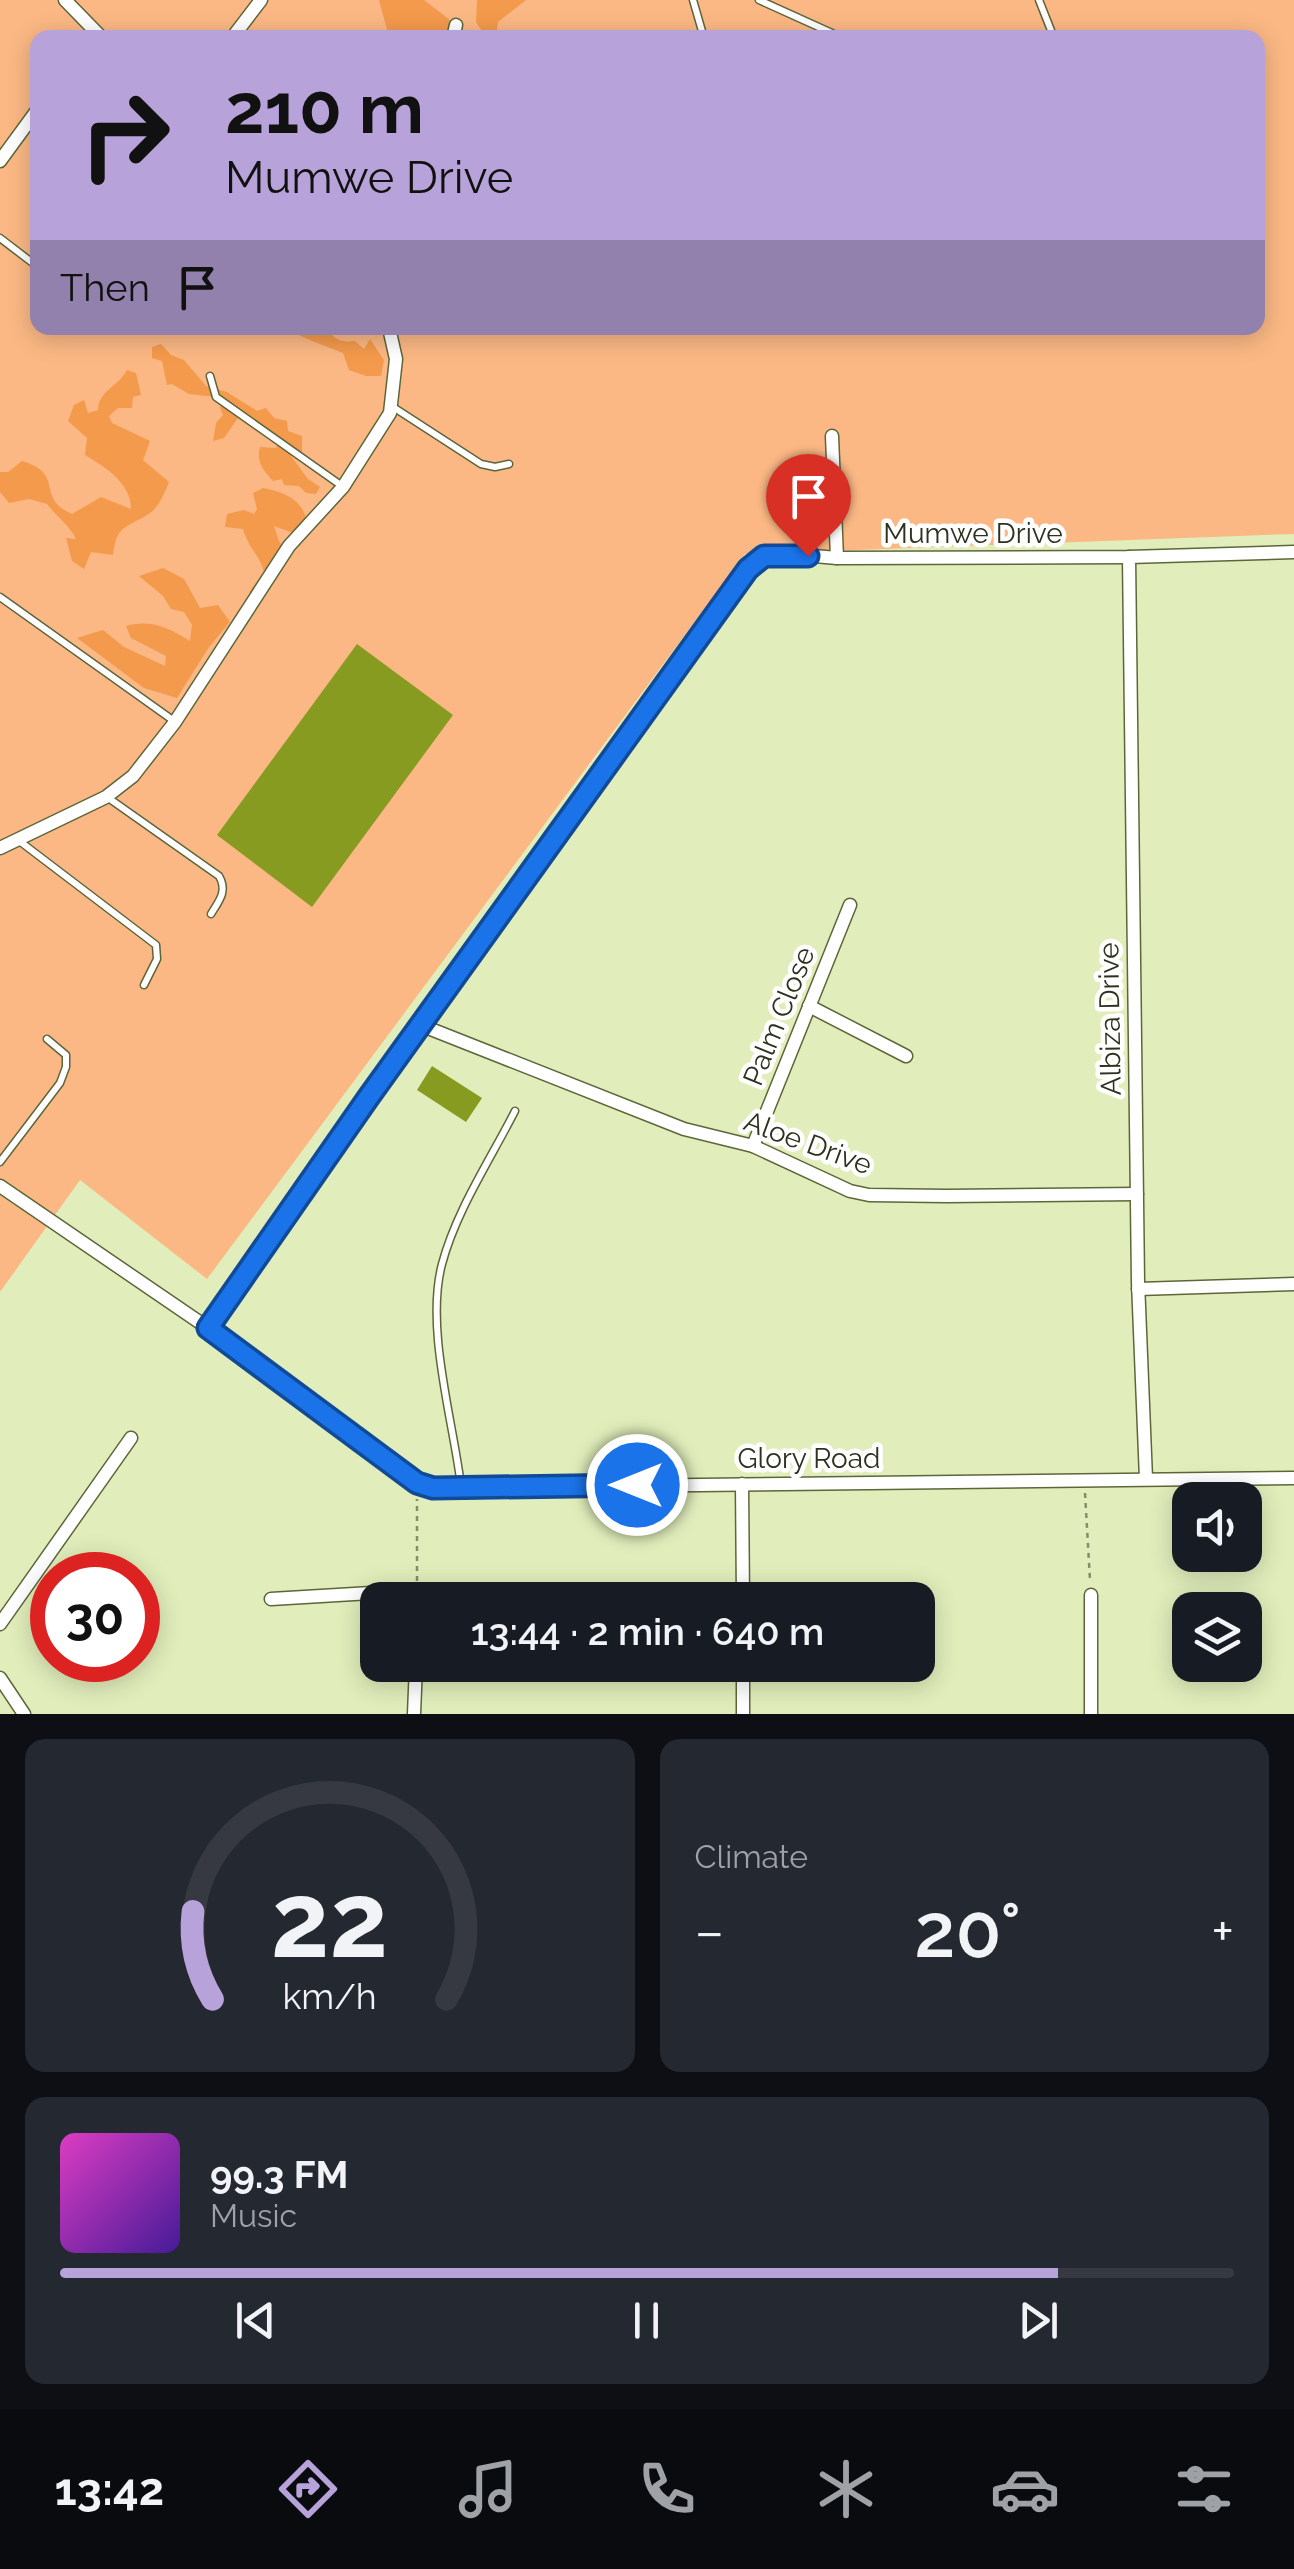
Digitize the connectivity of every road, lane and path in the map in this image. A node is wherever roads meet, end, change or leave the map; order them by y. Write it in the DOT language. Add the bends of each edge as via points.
graph roads {
  1 [pos="65,0"];
  2 [pos="261,0"];
  3 [pos="693,0"];
  4 [pos="759,0"];
  5 [pos="1039,0"];
  6 [pos="92,30"];
  7 [pos="238,30"];
  8 [pos="702,30"];
  9 [pos="825,30"];
  10 [pos="1051,30"];
  11 [pos="30,121"];
  12 [pos="0,160"];
  13 [pos="0,238"];
  14 [pos="30,260"];
  15 [pos="391,335"];
  16 [pos="210,376"];
  17 [pos="392,406"];
  18 [pos="832,436"];
  19 [pos="509,464"];
  20 [pos="343,486"];
  21 [pos="1294,552"];
  22 [pos="837,558"];
  23 [pos="1129,558"];
  24 [pos="0,597"];
  25 [pos="175,722"];
  26 [pos="106,797"];
  27 [pos="17,839"];
  28 [pos="0,848"];
  29 [pos="850,905"];
  30 [pos="210,914"];
  31 [pos="144,985"];
  32 [pos="809,1006"];
  33 [pos="423,1026"];
  34 [pos="46,1040"];
  35 [pos="906,1056"];
  36 [pos="515,1111"];
  37 [pos="753,1146"];
  38 [pos="0,1162"];
  39 [pos="0,1186"];
  40 [pos="1137,1194"];
  41 [pos="1294,1284"];
  42 [pos="1138,1289"];
  43 [pos="208,1328"];
  44 [pos="131,1438"];
  45 [pos="1294,1478"];
  46 [pos="1146,1480"];
  47 [pos="1084,1481"];
  48 [pos="417,1483"];
  49 [pos="742,1484"];
  50 [pos="461,1486"];
  51 [pos="416,1580"];
  52 [pos="742,1582"];
  53 [pos="360,1594"];
  54 [pos="1091,1595"];
  55 [pos="272,1599"];
  56 [pos="0,1624"];
  57 [pos="0,1678"];
  58 [pos="415,1682"];
  59 [pos="743,1682"];
  60 [pos="24,1714"];
  61 [pos="414,1714"];
  62 [pos="743,1714"];
  63 [pos="1091,1714"];
  1 -- 6 [label="street"];
  2 -- 7 [label="street"];
  3 -- 8 [label="lane"];
  4 -- 9 [label="lane"];
  5 -- 10 [label="lane"];
  11 -- 12 [label="street"];
  13 -- 14 [label="lane"];
  15 -- 17 [label="street"];
  16 -- 20 [label="lane" via="216,397"];
  17 -- 19 [label="lane" via="481,464"];
  17 -- 20 [label="street"];
  18 -- 22 [label="street"];
  20 -- 25 [label="street" via="288,546"];
  21 -- 23 [label="street, Mumwe Drive"];
  22 -- 23 [label="street, Mumwe Drive"];
  22 -- 33 [label="street, Mumwe Drive" via="780,553 748,569"];
  23 -- 40 [label="street, Albiza Drive"];
  24 -- 25 [label="lane"];
  25 -- 26 [label="street" via="133,776"];
  26 -- 27 [label="street"];
  26 -- 30 [label="lane" via="220,876 223,895"];
  27 -- 28 [label="street"];
  27 -- 31 [label="lane" via="156,945"];
  29 -- 32 [label="street, Palm Close"];
  32 -- 35 [label="street"];
  32 -- 37 [label="street, Palm Close"];
  33 -- 37 [label="street, Aloe Drive" via="684,1129"];
  33 -- 43 [label="street, Mumwe Drive"];
  34 -- 38 [label="lane" via="66,1054 60,1083"];
  36 -- 50 [label="lane" via="450,1241 438,1287 440,1351"];
  37 -- 40 [label="street, Aloe Drive" via="868,1195"];
  39 -- 43 [label="street"];
  40 -- 42 [label="street, Albiza Drive"];
  41 -- 42 [label="street"];
  42 -- 46 [label="street, Albiza Drive"];
  43 -- 48 [label="street"];
  44 -- 56 [label="street"];
  45 -- 46 [label="street, Glory Road"];
  46 -- 47 [label="street, Glory Road"];
  47 -- 49 [label="street, Glory Road"];
  47 -- 54 [label="path"];
  48 -- 50 [label="street, Glory Road"];
  48 -- 51 [label="path"];
  49 -- 50 [label="street, Glory Road"];
  49 -- 52 [label="street"];
  53 -- 55 [label="street"];
  54 -- 63 [label="street"];
  57 -- 60 [label="street"];
  58 -- 61 [label="street"];
  59 -- 62 [label="street"];
}
